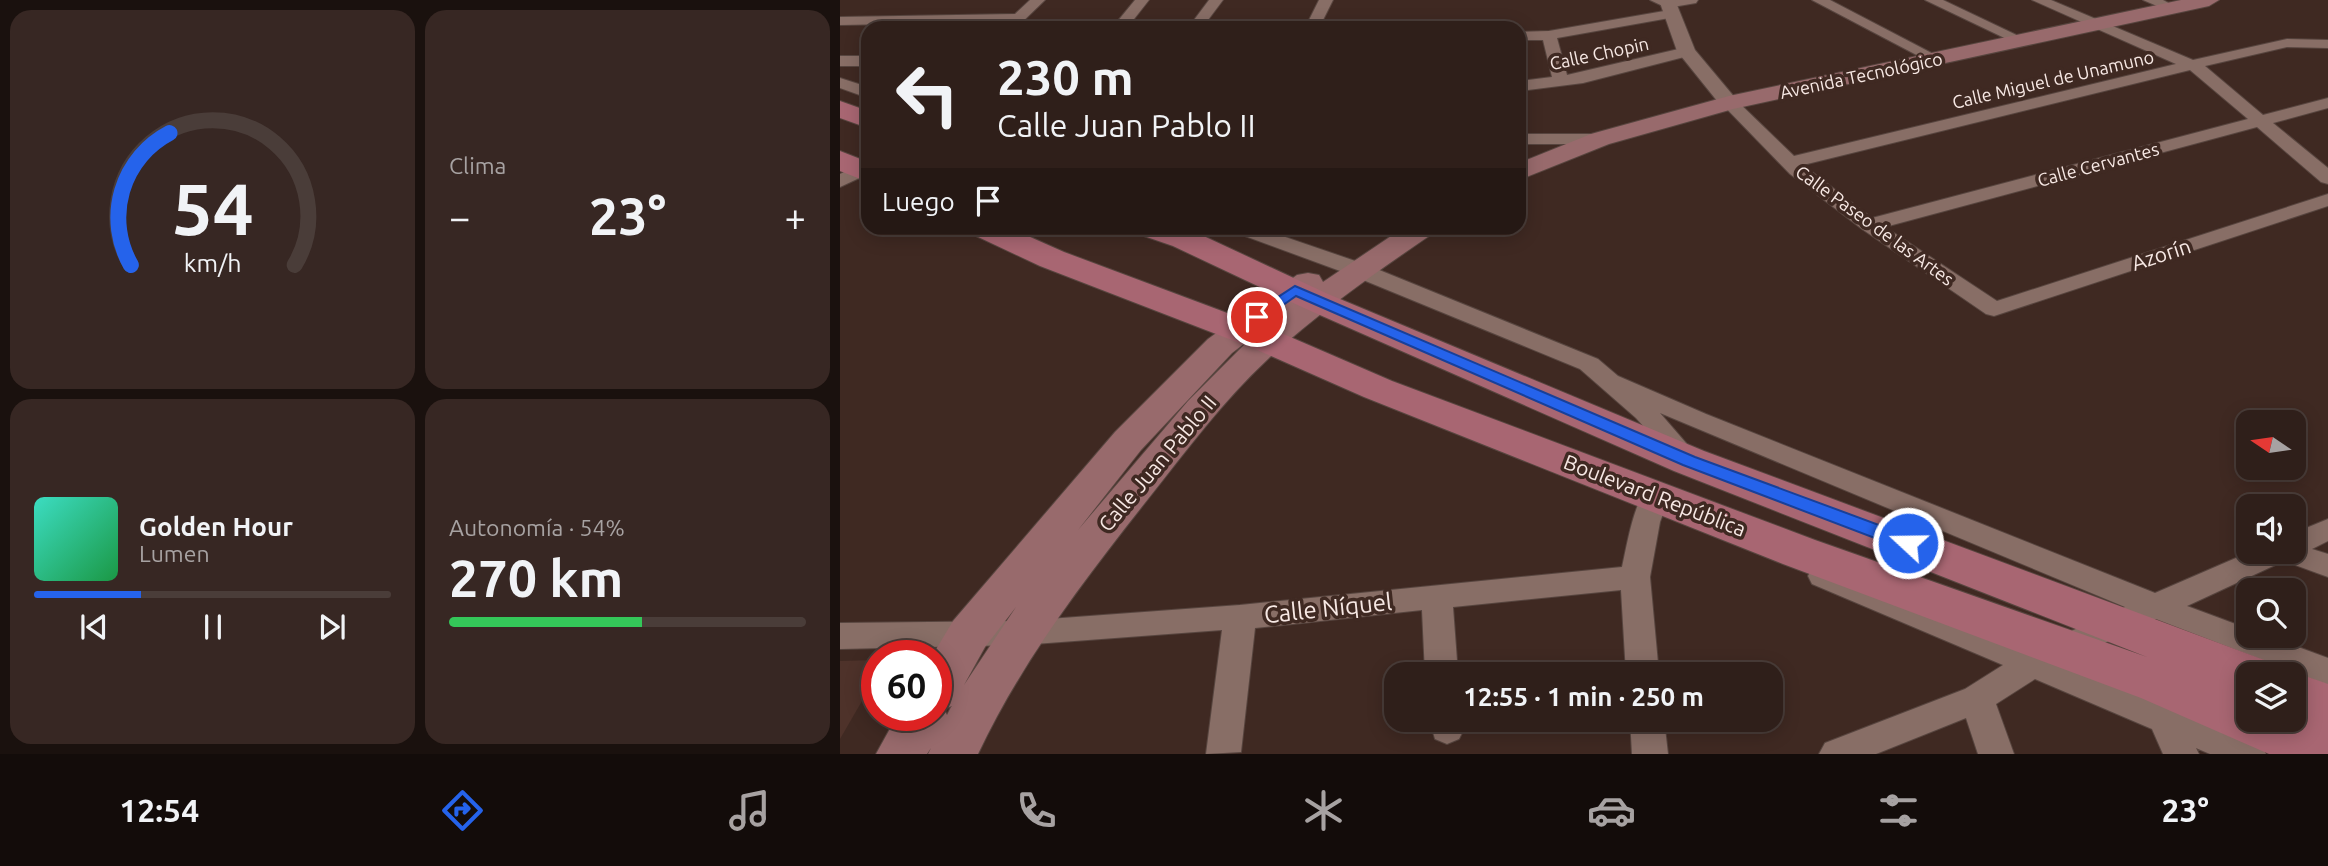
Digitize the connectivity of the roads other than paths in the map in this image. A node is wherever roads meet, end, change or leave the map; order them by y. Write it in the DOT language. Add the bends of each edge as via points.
graph roads {
  1 [pos="1038,0"];
  2 [pos="1142,0"];
  3 [pos="1216,0"];
  4 [pos="1326,0"];
  5 [pos="1690,0"];
  6 [pos="1819,0"];
  7 [pos="1932,0"];
  8 [pos="2039,0"];
  9 [pos="2209,0"];
  10 [pos="2161,4"];
  11 [pos="1665,5"];
  12 [pos="840,21"];
  13 [pos="861,21"];
  14 [pos="1015,21"];
  15 [pos="1125,21"];
  16 [pos="1200,21"];
  17 [pos="1316,21"];
  18 [pos="2096,24"];
  19 [pos="1549,35"];
  20 [pos="1526,36"];
  21 [pos="2020,40"];
  22 [pos="2328,44"];
  23 [pos="1687,52"];
  24 [pos="1934,59"];
  25 [pos="840,61"];
  26 [pos="861,61"];
  27 [pos="2195,66"];
  28 [pos="1561,82"];
  29 [pos="840,83"];
  30 [pos="1526,85"];
  31 [pos="1729,103"];
  32 [pos="2328,103"];
  33 [pos="861,112"];
  34 [pos="2260,120"];
  35 [pos="1526,139"];
  36 [pos="1600,139"];
  37 [pos="1789,163"];
  38 [pos="1526,169"];
  39 [pos="2328,178"];
  40 [pos="2328,200"];
  41 [pos="1869,225"];
  42 [pos="1000,235"];
  43 [pos="1172,235"];
  44 [pos="1260,235"];
  45 [pos="1392,235"];
  46 [pos="1409,235"];
  47 [pos="1349,267"];
  48 [pos="1306,295"];
  49 [pos="1994,309"];
  50 [pos="1253,336"];
  51 [pos="1612,382"];
  52 [pos="1689,461"];
  53 [pos="1656,495"];
  54 [pos="2328,529"];
  55 [pos="2306,539"];
  56 [pos="2306,558"];
  57 [pos="2251,564"];
  58 [pos="2328,566"];
  59 [pos="1635,577"];
  60 [pos="1437,596"];
  61 [pos="2157,607"];
  62 [pos="1240,617"];
  63 [pos="2116,625"];
  64 [pos="1021,633"];
  65 [pos="969,635"];
  66 [pos="840,636"];
  67 [pos="2045,657"];
  68 [pos="1441,662"];
  69 [pos="1642,662"];
  70 [pos="952,664"];
  71 [pos="2236,671"];
  72 [pos="2328,672"];
  73 [pos="1977,699"];
  74 [pos="2306,699"];
  75 [pos="2328,707"];
  76 [pos="2164,719"];
  77 [pos="914,731"];
  78 [pos="1648,732"];
  79 [pos="1223,752"];
  80 [pos="901,754"];
  81 [pos="953,754"];
  82 [pos="1650,754"];
  83 [pos="1837,754"];
  84 [pos="1996,754"];
  85 [pos="2181,754"];
  86 [pos="2248,754"];
  87 [pos="2328,754"];
  1 -- 14 [label="street"];
  2 -- 15 [label="street"];
  3 -- 16 [label="street"];
  4 -- 17 [label="street"];
  5 -- 11 [label="street"];
  6 -- 24 [label="street"];
  7 -- 21 [label="street"];
  8 -- 18 [label="street"];
  9 -- 10 [label="main road, Avenida Tecnológico"];
  10 -- 18 [label="main road, Avenida Tecnológico"];
  11 -- 19 [label="street"];
  11 -- 23 [label="street, Calle Paseo de las Artes"];
  12 -- 13 [label="street"];
  18 -- 21 [label="main road, Avenida Tecnológico"];
  18 -- 27 [label="street"];
  19 -- 20 [label="street"];
  19 -- 28 [label="street"];
  21 -- 24 [label="main road, Avenida Tecnológico"];
  22 -- 27 [label="street, Calle Miguel de Unamuno" via="2275,45"];
  23 -- 28 [label="street, Calle Chopin"];
  23 -- 31 [label="street, Calle Paseo de las Artes"];
  24 -- 31 [label="main road, Avenida Tecnológico"];
  25 -- 26 [label="street"];
  27 -- 34 [label="street"];
  27 -- 37 [label="street, Calle Miguel de Unamuno"];
  28 -- 30 [label="street, Calle Chopin"];
  29 -- 33 [label="street"];
  31 -- 36 [label="main road, Avenida Tecnológico"];
  31 -- 37 [label="street, Calle Paseo de las Artes"];
  32 -- 34 [label="street, Calle Cervantes"];
  34 -- 39 [label="street"];
  34 -- 41 [label="street, Calle Cervantes"];
  35 -- 36 [label="street"];
  36 -- 38 [label="main road, Avenida Tecnológico"];
  37 -- 41 [label="street, Calle Paseo de las Artes"];
  40 -- 49 [label="street, Azorín"];
  41 -- 49 [label="street, Calle Paseo de las Artes"];
  42 -- 50 [label="main road, Boulevard República"];
  43 -- 48 [label="main road"];
  44 -- 47 [label="street"];
  45 -- 47 [label="main road, Calle Juan Pablo II"];
  46 -- 47 [label="main road, Calle Juan Pablo II"];
  47 -- 48 [label="main road, Calle Juan Pablo II"];
  47 -- 51 [label="street" via="1589,364"];
  48 -- 50 [label="main road, Calle Juan Pablo II"];
  48 -- 52 [label="main road"];
  50 -- 53 [label="main road, Boulevard República"];
  50 -- 64 [label="main road, Calle Juan Pablo II" via="1205,405"];
  50 -- 65 [label="main road, Calle Juan Pablo II" via="1187,378 1128,441"];
  51 -- 52 [label="street"];
  51 -- 61 [label="street"];
  52 -- 63 [label="main road"];
  53 -- 59 [label="street"];
  53 -- 67 [label="main road, Boulevard República"];
  54 -- 55 [label="street"];
  56 -- 58 [label="street"];
  57 -- 61 [label="street"];
  59 -- 60 [label="street, Calle Níquel"];
  59 -- 69 [label="street"];
  60 -- 62 [label="street, Calle Níquel"];
  60 -- 68 [label="street"];
  61 -- 63 [label="street"];
  61 -- 72 [label="street"];
  62 -- 64 [label="street, Calle Níquel"];
  62 -- 79 [label="street"];
  63 -- 67 [label="street"];
  63 -- 71 [label="main road"];
  64 -- 65 [label="street, Calle Níquel"];
  64 -- 81 [label="main road, Calle Juan Pablo II"];
  65 -- 66 [label="street, Calle Níquel"];
  65 -- 70 [label="main road, Calle Juan Pablo II"];
  67 -- 73 [label="street"];
  67 -- 76 [label="street"];
  67 -- 87 [label="main road, Boulevard República" via="2158,683"];
  73 -- 83 [label="street"];
  73 -- 84 [label="street"];
  74 -- 75 [label="main road"];
  76 -- 85 [label="street"];
  76 -- 86 [label="street"];
  77 -- 80 [label="main road"];
  78 -- 82 [label="street"];
}
